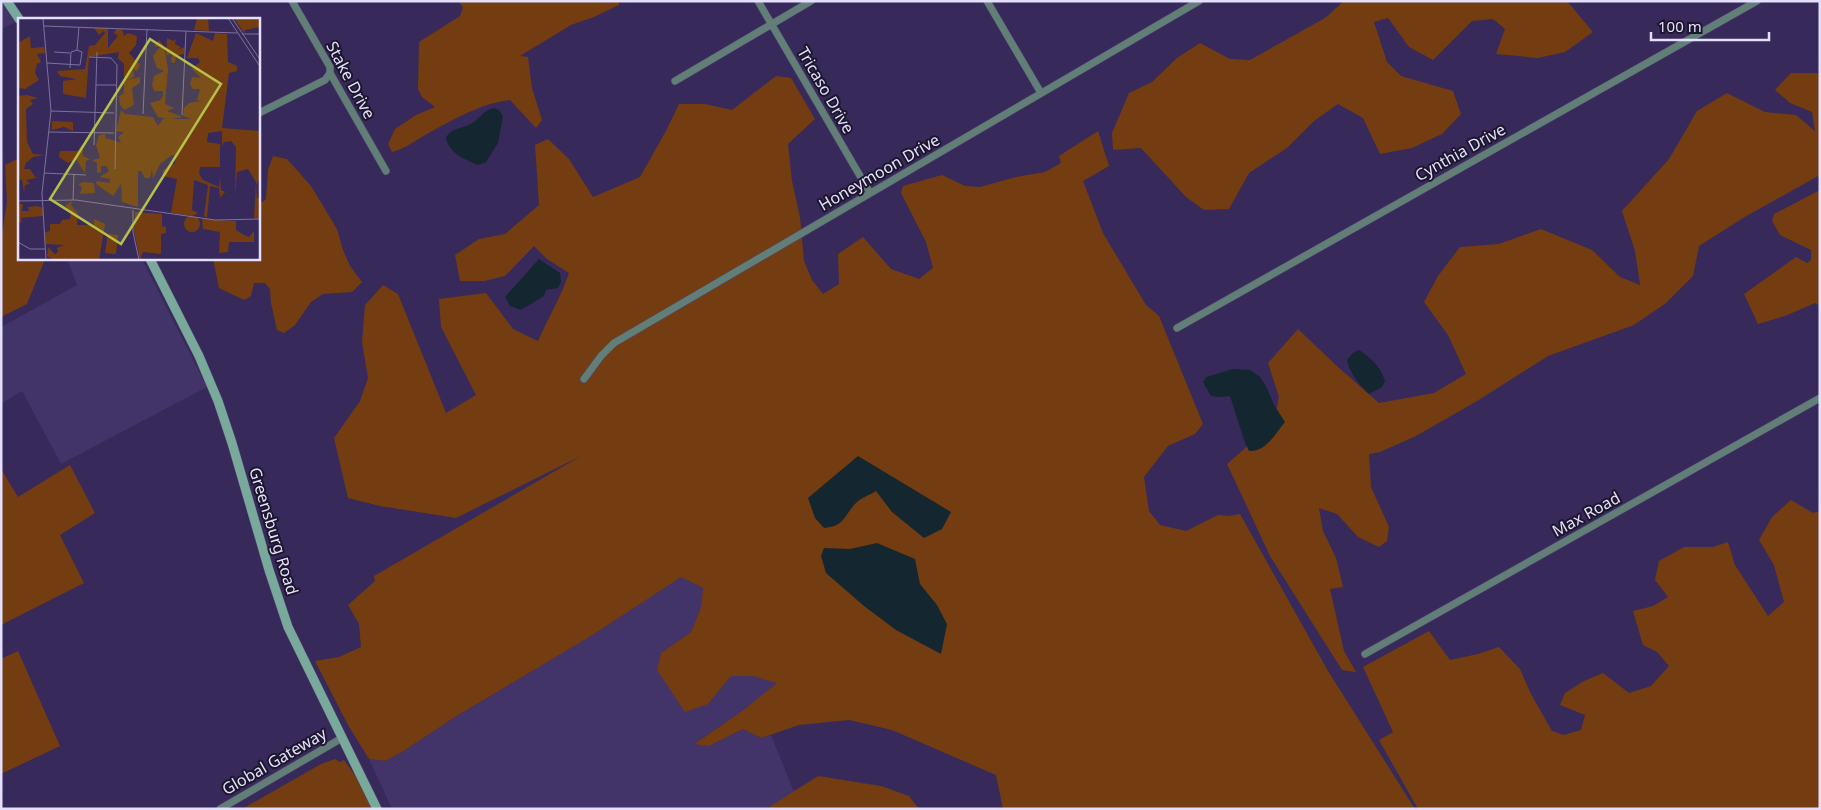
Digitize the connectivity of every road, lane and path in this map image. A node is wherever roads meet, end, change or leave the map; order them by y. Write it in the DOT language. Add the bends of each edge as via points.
graph roads {
  1 [pos="7,1"];
  2 [pos="292,1"];
  3 [pos="758,1"];
  4 [pos="811,1"];
  5 [pos="987,1"];
  6 [pos="1199,1"];
  7 [pos="1757,1"];
  8 [pos="18,18"];
  9 [pos="771,24"];
  10 [pos="330,73"];
  11 [pos="675,81"];
  12 [pos="1041,93"];
  13 [pos="260,112"];
  14 [pos="386,171"];
  15 [pos="870,193"];
  16 [pos="150,260"];
  17 [pos="1177,328"];
  18 [pos="584,379"];
  19 [pos="1820,398"];
  20 [pos="1366,654"];
  21 [pos="342,738"];
  22 [pos="220,809"];
  23 [pos="377,809"];
  1 -- 8 [label="main road"];
  2 -- 10 [label="street, Stake Drive" via="330,67"];
  3 -- 9 [label="street, Tricaso Drive"];
  4 -- 9 [label="street"];
  5 -- 12 [label="street"];
  6 -- 12 [label="street, Honeymoon Drive"];
  7 -- 17 [label="street, Cynthia Drive"];
  9 -- 11 [label="street"];
  9 -- 15 [label="street, Tricaso Drive"];
  10 -- 13 [label="street" via="325,80"];
  10 -- 14 [label="street, Stake Drive"];
  12 -- 15 [label="street, Honeymoon Drive"];
  15 -- 18 [label="street, Honeymoon Drive" via="614,343"];
  16 -- 21 [label="main road, Greensburg Road" via="210,381 232,443 282,612"];
  19 -- 20 [label="street, Max Road"];
  21 -- 22 [label="street, Global Gateway"];
  21 -- 23 [label="main road, Greensburg Road"];
}
